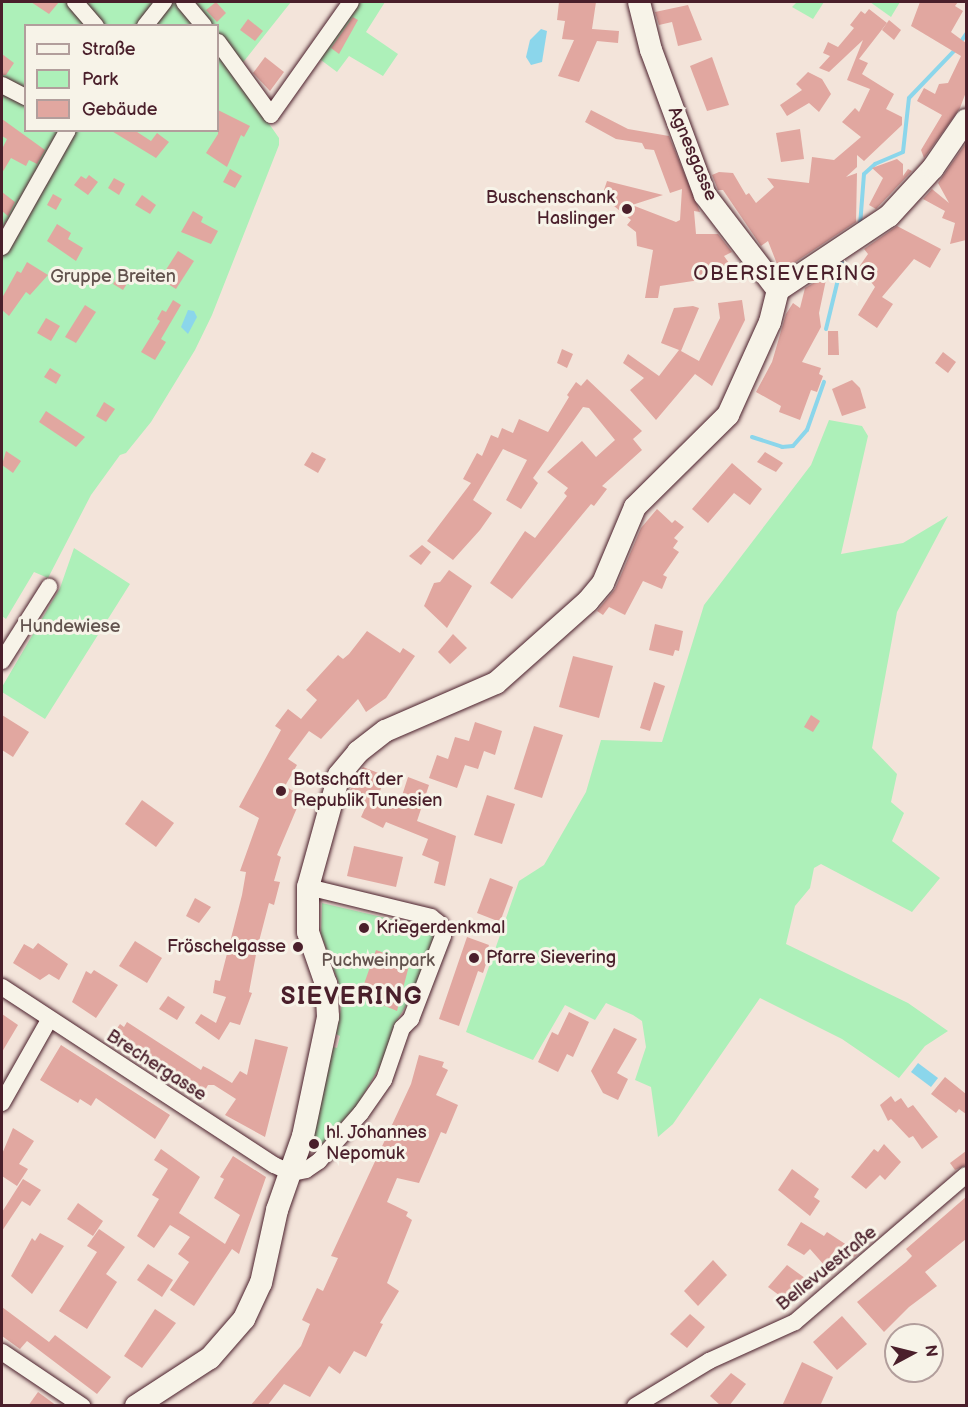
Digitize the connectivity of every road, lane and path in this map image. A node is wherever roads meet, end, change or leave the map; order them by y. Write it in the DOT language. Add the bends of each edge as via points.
graph roads {
  1 [pos="75,2"];
  2 [pos="164,2"];
  3 [pos="184,2"];
  4 [pos="351,2"];
  5 [pos="639,2"];
  6 [pos="94,24"];
  7 [pos="147,24"];
  8 [pos="202,24"];
  9 [pos="219,43"];
  10 [pos="2,85"];
  11 [pos="24,96"];
  12 [pos="966,120"];
  13 [pos="68,132"];
  14 [pos="2,247"];
  15 [pos="778,290"];
  16 [pos="49,587"];
  17 [pos="2,662"];
  18 [pos="308,887"];
  19 [pos="2,987"];
  20 [pos="49,1020"];
  21 [pos="2,1102"];
  22 [pos="292,1173"];
  23 [pos="966,1175"];
  24 [pos="2,1352"];
  25 [pos="82,1406"];
  26 [pos="136,1406"];
  27 [pos="635,1406"];
  1 -- 6 [label="street"];
  2 -- 7 [label="street"];
  3 -- 8 [label="street"];
  4 -- 9 [label="street" via="271,115"];
  5 -- 15 [label="main road, Agnesgasse" via="651,50 705,195"];
  10 -- 11 [label="street"];
  12 -- 15 [label="main road" via="943,156 889,216"];
  13 -- 14 [label="street"];
  15 -- 18 [label="main road" via="770,322 728,415 635,507 603,583 588,601 496,683 385,731 358,752 339,775"];
  16 -- 17 [label="street"];
  18 -- 22 [label="main road" via="308,932 329,1002"];
  18 -- 22 [label="street" via="431,917 440,924 443,936 411,1019 402,1028 384,1080 319,1161"];
  19 -- 20 [label="street, Brechergasse"];
  20 -- 21 [label="street"];
  20 -- 22 [label="street, Brechergasse"];
  22 -- 26 [label="main road" via="277,1210 261,1283 244,1319 210,1358"];
  23 -- 27 [label="street, Bellevuestraße" via="795,1322 709,1361"];
  24 -- 25 [label="street"];
}
